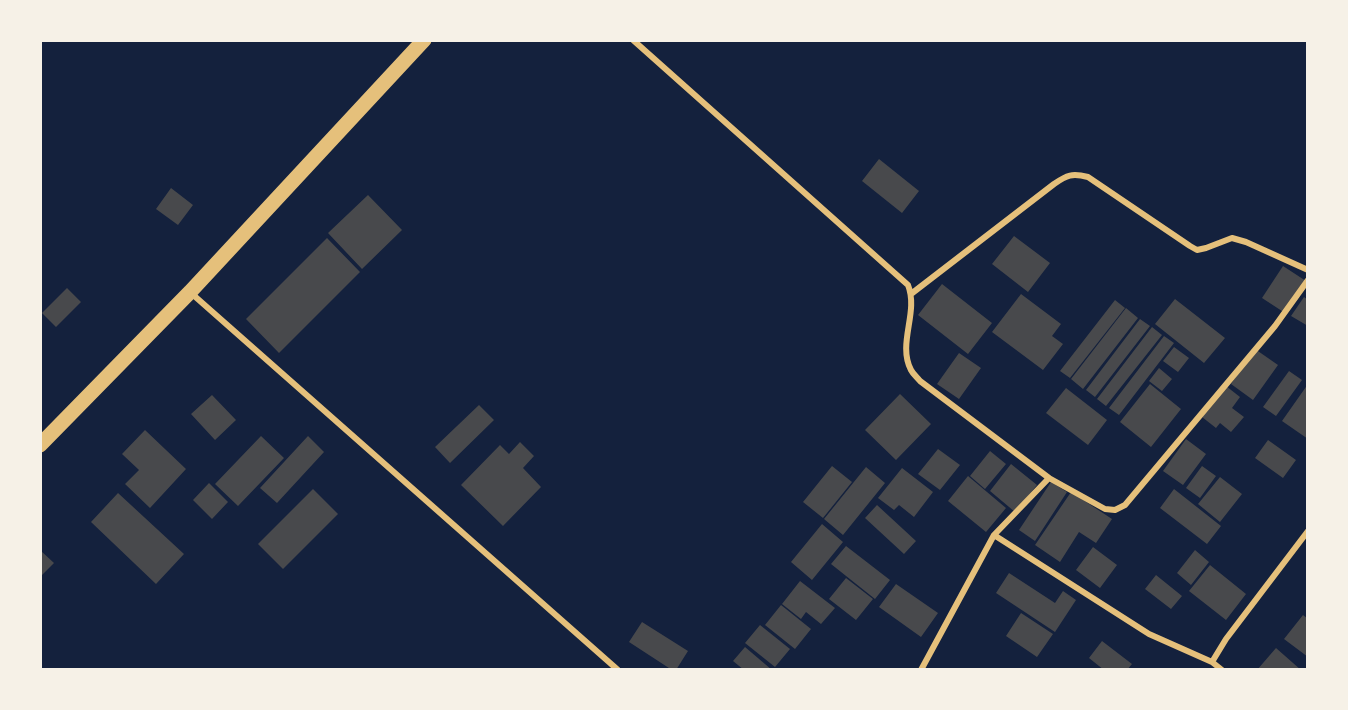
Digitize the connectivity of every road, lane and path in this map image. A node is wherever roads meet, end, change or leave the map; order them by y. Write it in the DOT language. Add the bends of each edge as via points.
graph roads {
  1 [pos="424,40"];
  2 [pos="633,40"];
  3 [pos="1308,270"];
  4 [pos="1308,280"];
  5 [pos="190,292"];
  6 [pos="912,294"];
  7 [pos="40,445"];
  8 [pos="1049,477"];
  9 [pos="1308,531"];
  10 [pos="994,535"];
  11 [pos="1212,662"];
  12 [pos="618,669"];
  13 [pos="921,669"];
  14 [pos="1222,669"];
  1 -- 5 [label="main road"];
  2 -- 6 [label="street" via="908,285"];
  3 -- 6 [label="street" via="1232,238 1197,250 1078,174 1054,184"];
  4 -- 8 [label="street" via="1275,326 1125,505 1105,509"];
  5 -- 7 [label="main road"];
  5 -- 12 [label="street"];
  6 -- 8 [label="street" via="906,348 911,370 920,381"];
  8 -- 10 [label="street"];
  9 -- 11 [label="street"];
  10 -- 11 [label="street" via="1149,634"];
  10 -- 13 [label="street"];
  11 -- 14 [label="street"];
}
